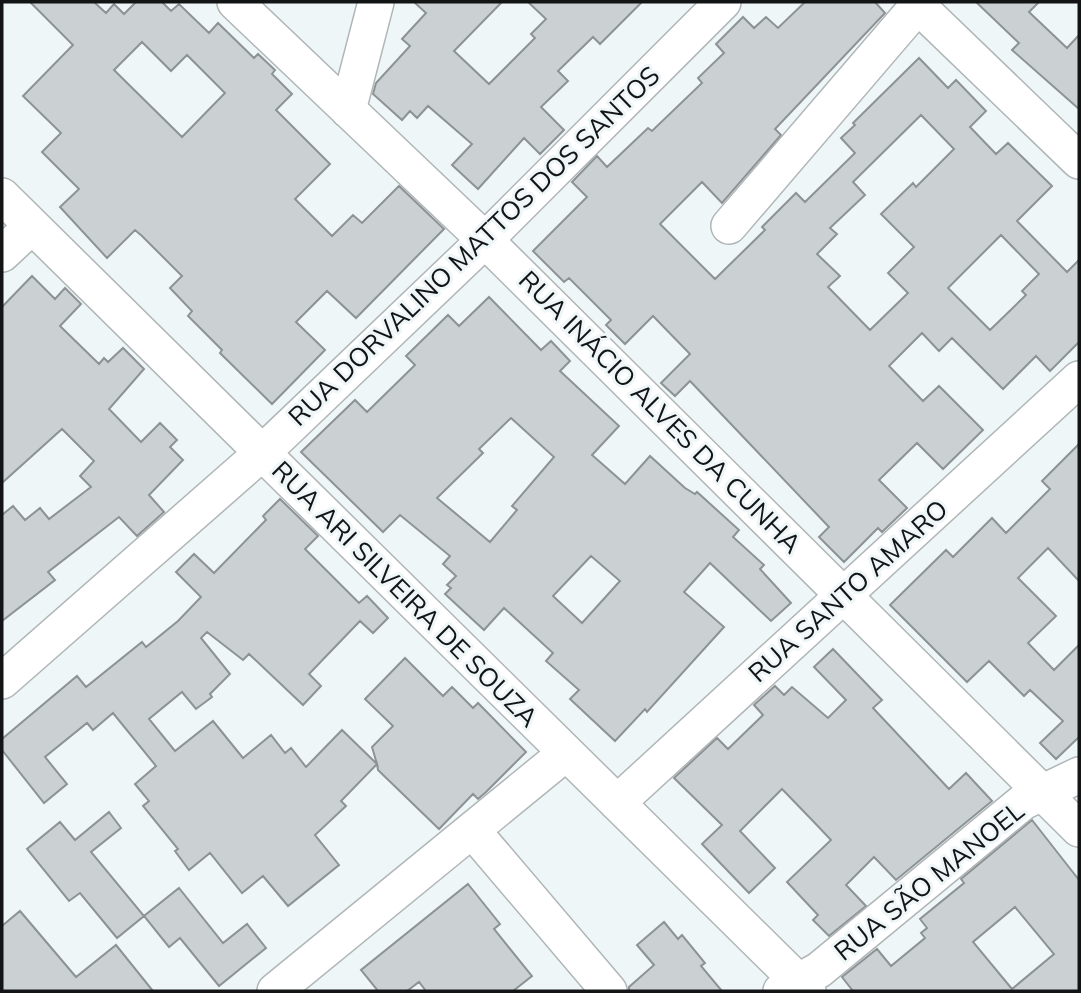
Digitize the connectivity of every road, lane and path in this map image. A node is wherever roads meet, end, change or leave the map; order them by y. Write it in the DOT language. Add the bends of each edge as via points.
graph roads {
  1 [pos="235,2"];
  2 [pos="376,2"];
  3 [pos="723,2"];
  4 [pos="918,3"];
  5 [pos="348,110"];
  6 [pos="1079,161"];
  7 [pos="2,196"];
  8 [pos="32,226"];
  9 [pos="729,226"];
  10 [pos="485,240"];
  11 [pos="2,254"];
  12 [pos="1079,379"];
  13 [pos="262,453"];
  14 [pos="845,595"];
  15 [pos="2,681"];
  16 [pos="566,753"];
  17 [pos="1079,775"];
  18 [pos="1043,793"];
  19 [pos="617,803"];
  20 [pos="1079,829"];
  21 [pos="472,830"];
  22 [pos="795,988"];
  23 [pos="275,991"];
  24 [pos="609,991"];
  1 -- 5 [label="street, RUA INÁCIO ALVES DA CUNHA"];
  2 -- 5 [label="street"];
  3 -- 10 [label="street, RUA DORVALINO MATTOS DOS SANTOS"];
  4 -- 6 [label="street"];
  4 -- 9 [label="street"];
  5 -- 10 [label="street, RUA INÁCIO ALVES DA CUNHA"];
  7 -- 8 [label="street, RUA ARI SILVEIRA DE SOUZA"];
  8 -- 11 [label="street"];
  8 -- 13 [label="street, RUA ARI SILVEIRA DE SOUZA"];
  10 -- 13 [label="street, RUA DORVALINO MATTOS DOS SANTOS"];
  10 -- 14 [label="street, RUA INÁCIO ALVES DA CUNHA"];
  12 -- 14 [label="street, RUA SANTO AMARO"];
  13 -- 15 [label="street, RUA DORVALINO MATTOS DOS SANTOS"];
  13 -- 16 [label="street, RUA ARI SILVEIRA DE SOUZA"];
  14 -- 18 [label="street, RUA INÁCIO ALVES DA CUNHA"];
  14 -- 19 [label="street, RUA SANTO AMARO"];
  16 -- 19 [label="street, RUA ARI SILVEIRA DE SOUZA"];
  16 -- 21 [label="street"];
  17 -- 18 [label="street, RUA SÃO MANOEL"];
  18 -- 20 [label="street, RUA INÁCIO ALVES DA CUNHA"];
  18 -- 22 [label="street, RUA SÃO MANOEL" via="1023,802"];
  19 -- 22 [label="street, RUA ARI SILVEIRA DE SOUZA"];
  21 -- 23 [label="street"];
  21 -- 24 [label="street"];
}
